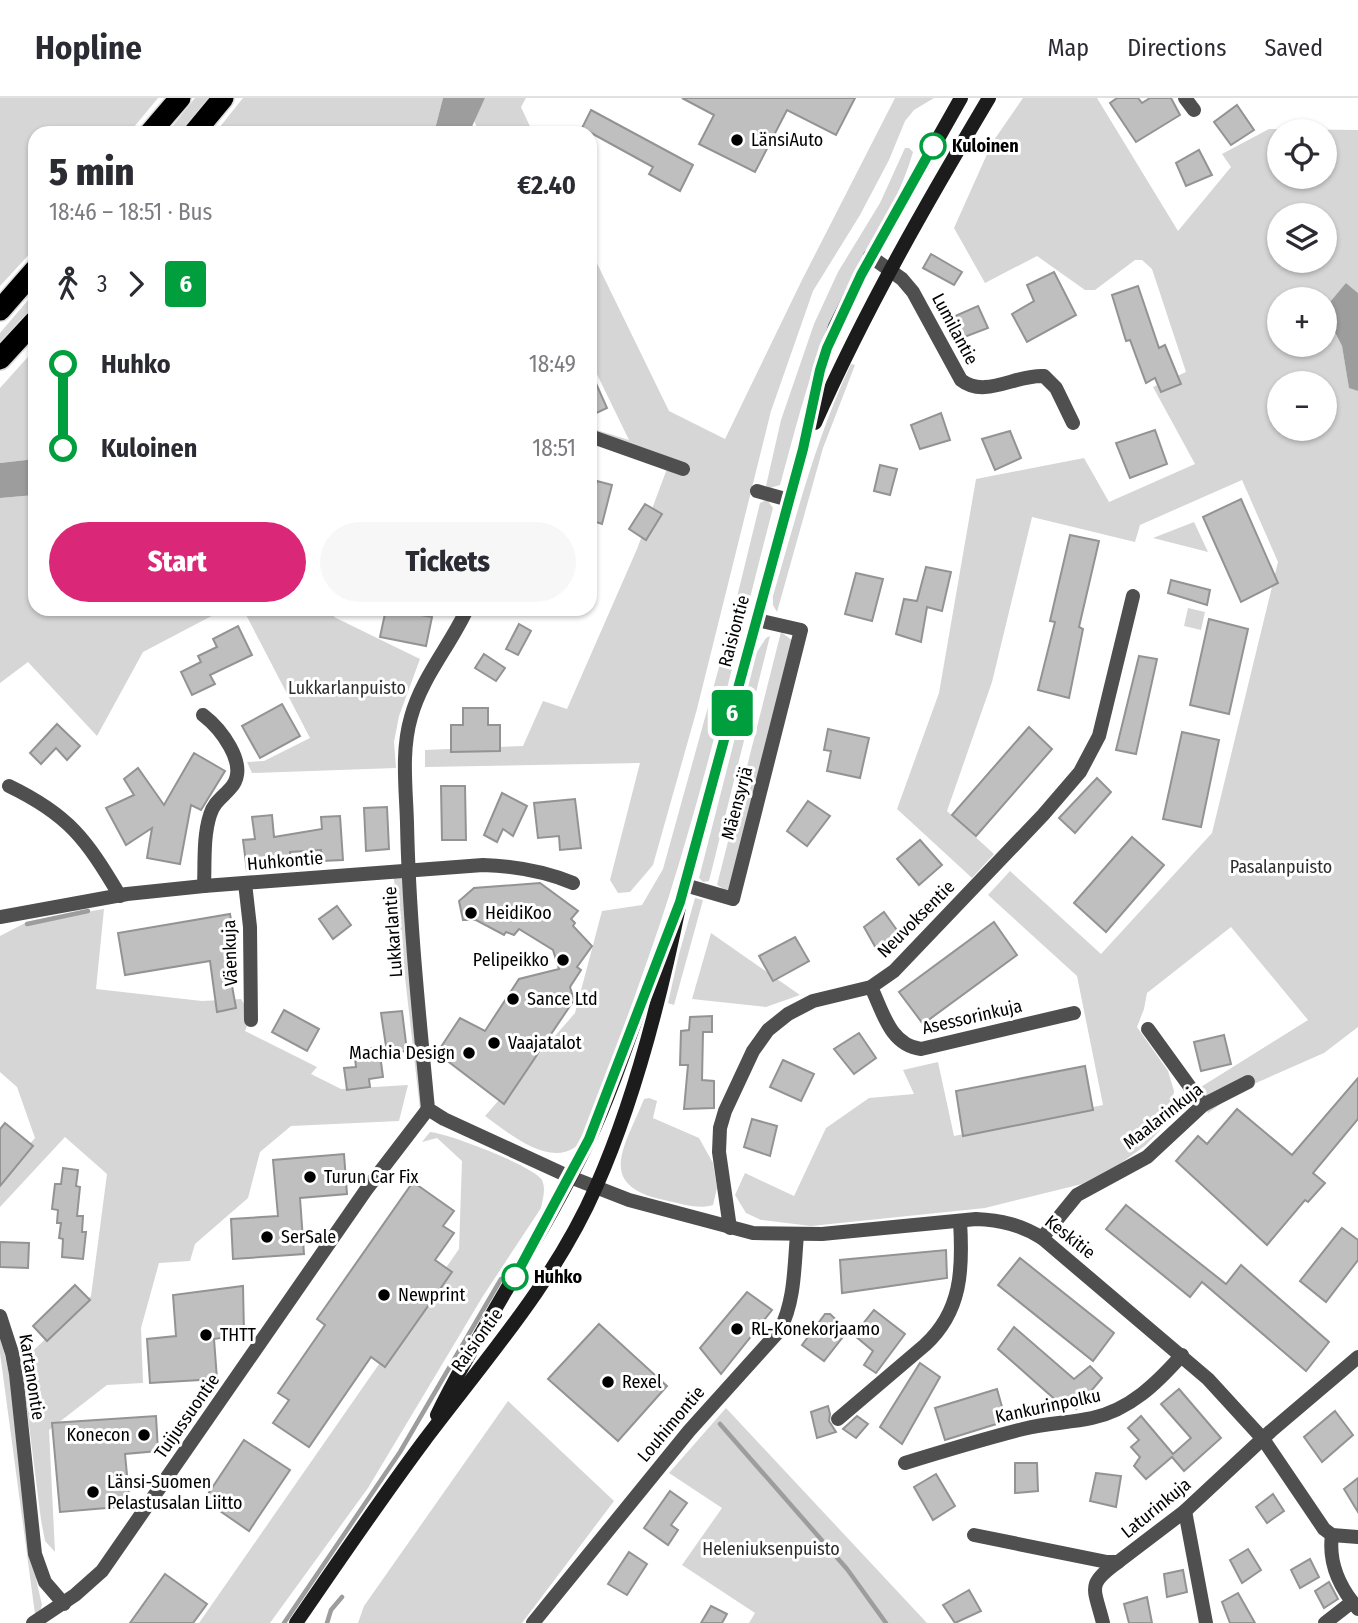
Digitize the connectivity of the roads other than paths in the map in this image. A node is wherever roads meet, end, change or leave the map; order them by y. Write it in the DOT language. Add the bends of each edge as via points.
graph roads {
  1 [pos="180,98"];
  2 [pos="223,98"];
  3 [pos="961,98"];
  4 [pos="989,98"];
  5 [pos="156,126"];
  6 [pos="200,126"];
  7 [pos="870,256"];
  8 [pos="890,269"];
  9 [pos="28,278"];
  10 [pos="0,310"];
  11 [pos="28,329"];
  12 [pos="0,359"];
  13 [pos="1073,424"];
  14 [pos="597,438"];
  15 [pos="803,449"];
  16 [pos="683,469"];
  17 [pos="757,491"];
  18 [pos="789,500"];
  19 [pos="1133,596"];
  20 [pos="464,616"];
  21 [pos="757,620"];
  22 [pos="204,715"];
  23 [pos="9,786"];
  24 [pos="408,870"];
  25 [pos="245,883"];
  26 [pos="573,883"];
  27 [pos="685,885"];
  28 [pos="204,886"];
  29 [pos="120,896"];
  30 [pos="680,902"];
  31 [pos="0,917"];
  32 [pos="871,987"];
  33 [pos="1074,1013"];
  34 [pos="251,1020"];
  35 [pos="1148,1029"];
  36 [pos="1248,1082"];
  37 [pos="1203,1105"];
  38 [pos="428,1109"];
  39 [pos="570,1177"];
  40 [pos="596,1187"];
  41 [pos="960,1221"];
  42 [pos="730,1228"];
  43 [pos="797,1235"];
  44 [pos="1042,1238"];
  45 [pos="0,1316"];
  46 [pos="1182,1355"];
  47 [pos="1358,1357"];
  48 [pos="838,1419"];
  49 [pos="1263,1439"];
  50 [pos="424,1442"];
  51 [pos="905,1463"];
  52 [pos="1185,1511"];
  53 [pos="974,1535"];
  54 [pos="1332,1535"];
  55 [pos="1358,1537"];
  56 [pos="1118,1562"];
  57 [pos="64,1604"];
  58 [pos="1355,1605"];
  59 [pos="33,1623"];
  60 [pos="296,1623"];
  61 [pos="533,1623"];
  62 [pos="1103,1623"];
  63 [pos="1206,1623"];
  64 [pos="1325,1623"];
  1 -- 5 [label="highway"];
  2 -- 6 [label="highway"];
  3 -- 7 [label="main road, Raisiontie"];
  4 -- 8 [label="main road, Raisiontie"];
  7 -- 8 [label="street, Lumilantie"];
  7 -- 15 [label="main road, Raisiontie" via="835,327 820,370"];
  8 -- 13 [label="street, Lumilantie" via="923,307 961,380 978,388 1044,376 1056,388"];
  8 -- 15 [label="main road, Raisiontie"];
  9 -- 10 [label="highway"];
  11 -- 12 [label="highway"];
  14 -- 16 [label="street"];
  15 -- 18 [label="main road, Raisiontie"];
  17 -- 18 [label="street"];
  18 -- 21 [label="main road, Raisiontie"];
  19 -- 32 [label="street, Neuvoksentie" via="1099,736 1080,772 894,971"];
  20 -- 24 [label="street, Lukkarlantie" via="427,678 410,721 405,768"];
  21 -- 27 [label="main road, Raisiontie"];
  21 -- 27 [label="street, Mäensyrjä" via="801,630 733,899"];
  22 -- 28 [label="street" via="222,732 237,776 209,817"];
  23 -- 29 [label="street" via="51,808 70,824"];
  24 -- 25 [label="street, Huhkontie"];
  24 -- 26 [label="street, Huhkontie" via="513,866"];
  24 -- 38 [label="street, Lukkarlantie"];
  25 -- 28 [label="street, Huhkontie"];
  25 -- 34 [label="street, Väenkuja"];
  27 -- 30 [label="main road, Raisiontie"];
  28 -- 29 [label="street, Huhkontie"];
  29 -- 31 [label="street, Huhkontie"];
  30 -- 39 [label="main road, Raisiontie" via="610,1089"];
  30 -- 40 [label="main road, Raisiontie" via="666,973 625,1110"];
  32 -- 33 [label="street, Asessorinkuja" via="901,1044 921,1049"];
  32 -- 42 [label="street, Neuvoksentie" via="813,1002 788,1014 768,1030 753,1051 720,1128"];
  35 -- 37 [label="street"];
  36 -- 37 [label="street, Maalarinkuja"];
  37 -- 44 [label="street, Maalarinkuja" via="1147,1157 1077,1195"];
  38 -- 39 [label="street"];
  38 -- 57 [label="street, Tuijussuontie" via="366,1190 102,1571"];
  39 -- 40 [label="street, Keskitie"];
  39 -- 50 [label="main road, Raisiontie" via="461,1365"];
  40 -- 42 [label="street, Keskitie"];
  40 -- 50 [label="main road, Raisiontie" via="550,1269"];
  41 -- 43 [label="street, Keskitie"];
  41 -- 44 [label="street, Keskitie" via="1011,1223"];
  41 -- 48 [label="street" via="960,1275 948,1319 925,1345"];
  42 -- 43 [label="street, Keskitie"];
  43 -- 61 [label="street, Louhimontie" via="793,1293 780,1330 683,1439"];
  44 -- 46 [label="street, Keskitie"];
  45 -- 57 [label="street, Kartanontie" via="16,1374 34,1554 45,1582"];
  46 -- 49 [label="street, Keskitie"];
  46 -- 51 [label="street, Kankurinpolku" via="1149,1390 1114,1411 1046,1423"];
  47 -- 49 [label="street, Laturinkuja"];
  49 -- 52 [label="street, Laturinkuja"];
  49 -- 54 [label="street, Keskitie" via="1311,1512"];
  50 -- 60 [label="main road, Raisiontie"];
  52 -- 56 [label="street, Laturinkuja"];
  52 -- 63 [label="street"];
  53 -- 56 [label="street, Laturinkuja"];
  54 -- 55 [label="street"];
  54 -- 58 [label="street" via="1336,1573"];
  56 -- 62 [label="street" via="1095,1582"];
  57 -- 59 [label="street, Tuijussuontie"];
  58 -- 64 [label="street"];
}
